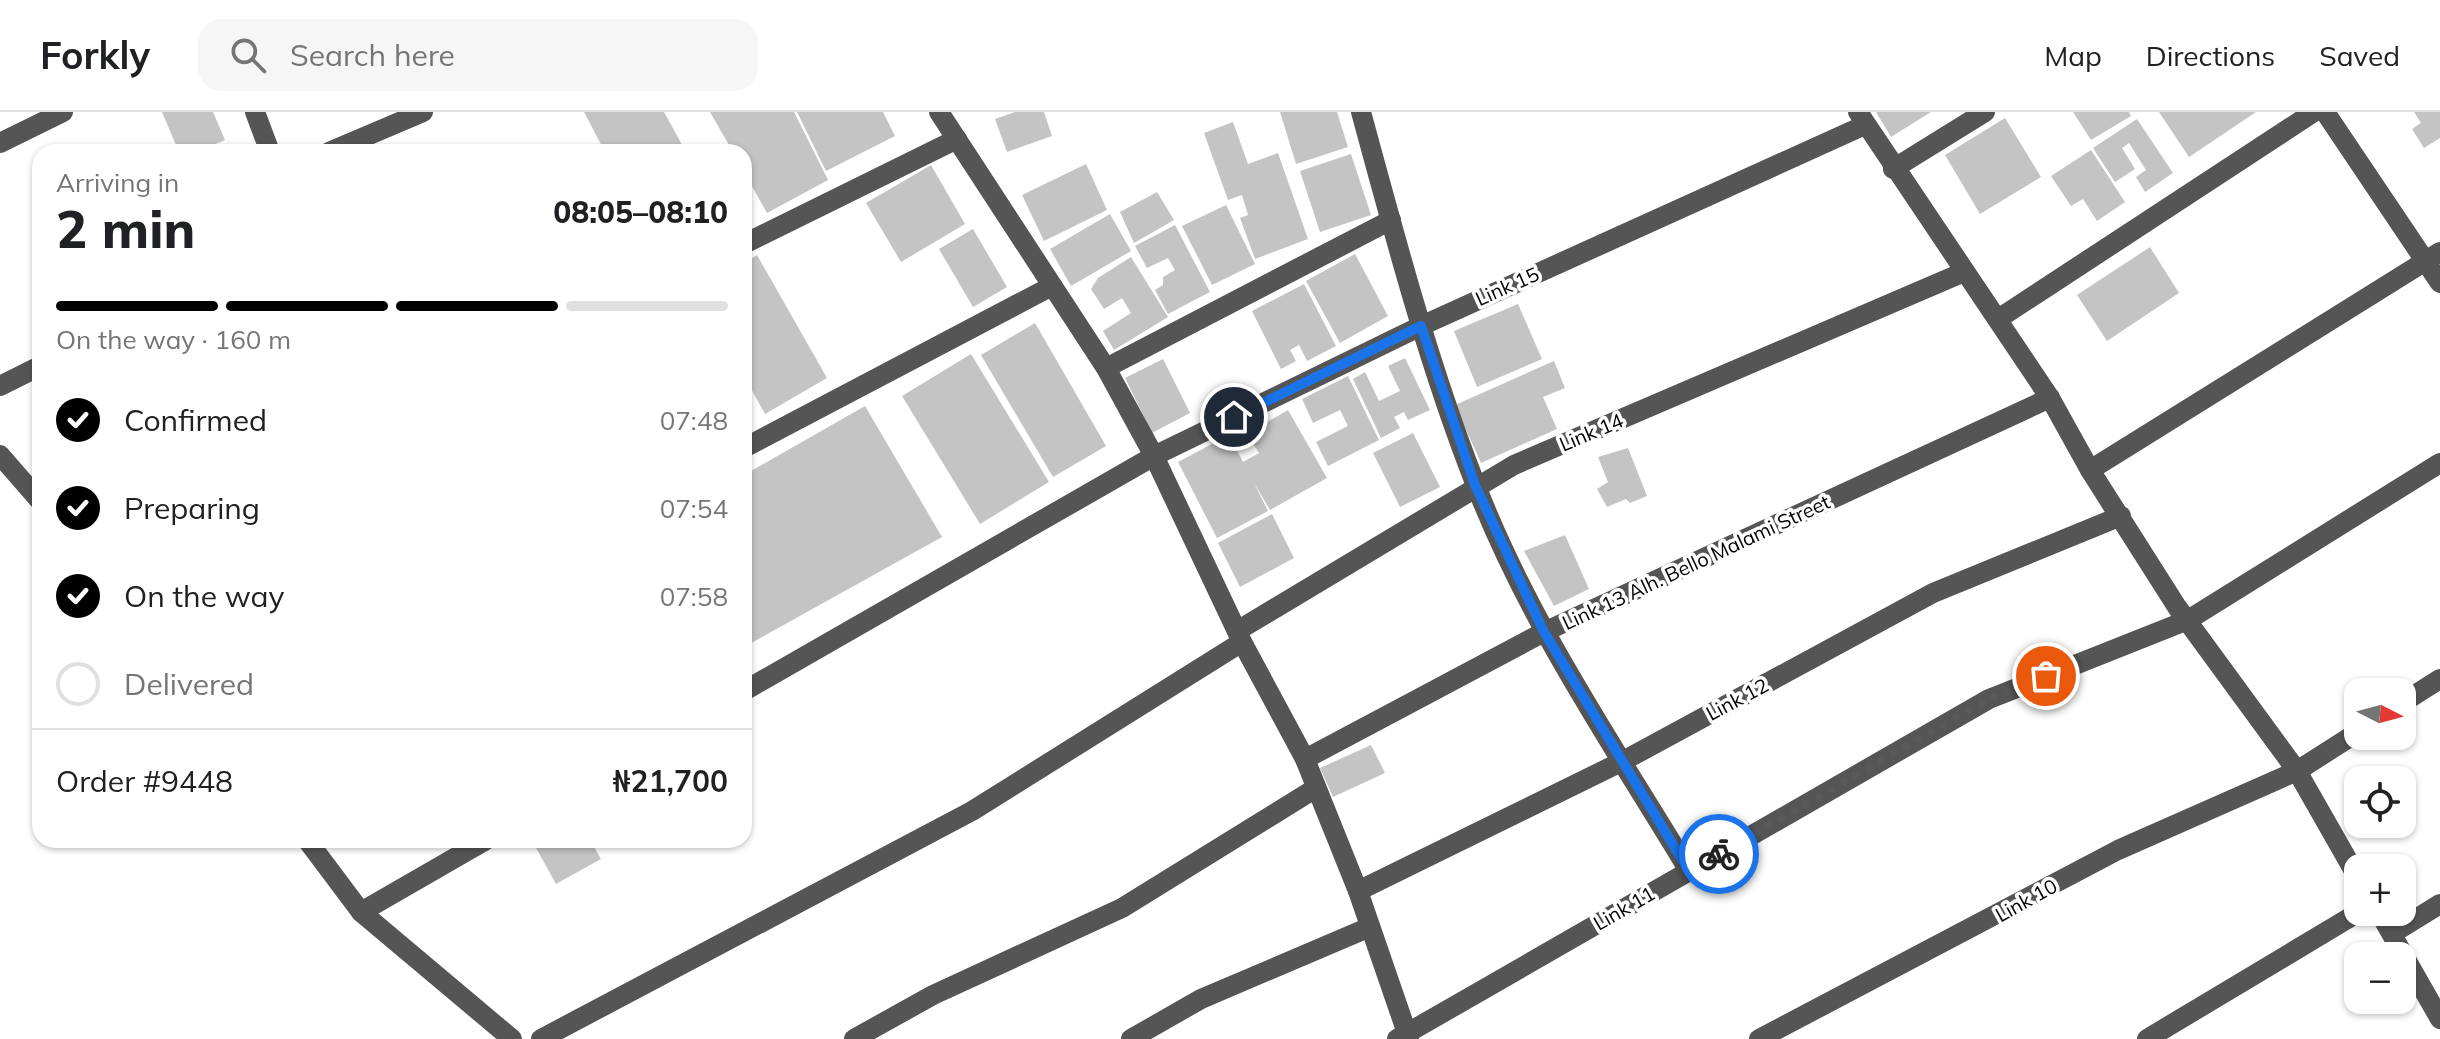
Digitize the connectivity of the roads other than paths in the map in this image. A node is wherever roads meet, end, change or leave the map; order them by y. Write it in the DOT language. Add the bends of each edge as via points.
graph roads {
  1 [pos="63,112"];
  2 [pos="255,112"];
  3 [pos="423,112"];
  4 [pos="939,112"];
  5 [pos="1361,112"];
  6 [pos="1985,112"];
  7 [pos="2314,112"];
  8 [pos="2325,112"];
  9 [pos="1862,118"];
  10 [pos="21,121"];
  11 [pos="957,139"];
  12 [pos="0,143"];
  13 [pos="267,144"];
  14 [pos="348,144"];
  15 [pos="1893,169"];
  16 [pos="1391,220"];
  17 [pos="752,240"];
  18 [pos="2433,256"];
  19 [pos="1964,272"];
  20 [pos="2440,283"];
  21 [pos="1052,286"];
  22 [pos="1998,319"];
  23 [pos="1421,326"];
  24 [pos="1106,368"];
  25 [pos="32,370"];
  26 [pos="0,386"];
  27 [pos="2050,398"];
  28 [pos="752,444"];
  29 [pos="0,455"];
  30 [pos="1154,456"];
  31 [pos="2440,463"];
  32 [pos="2090,470"];
  33 [pos="1475,485"];
  34 [pos="32,492"];
  35 [pos="2121,516"];
  36 [pos="2188,620"];
  37 [pos="1544,632"];
  38 [pos="1240,637"];
  39 [pos="2440,679"];
  40 [pos="752,686"];
  41 [pos="2416,694"];
  42 [pos="2344,741"];
  43 [pos="1305,759"];
  44 [pos="1623,761"];
  45 [pos="2297,771"];
  46 [pos="1316,788"];
  47 [pos="313,848"];
  48 [pos="472,848"];
  49 [pos="2344,854"];
  50 [pos="1689,871"];
  51 [pos="1358,891"];
  52 [pos="2440,904"];
  53 [pos="361,912"];
  54 [pos="2344,921"];
  55 [pos="2388,926"];
  56 [pos="1370,927"];
  57 [pos="2393,933"];
  58 [pos="2440,1019"];
  59 [pos="1404,1037"];
  60 [pos="512,1039"];
  61 [pos="541,1039"];
  62 [pos="854,1039"];
  63 [pos="1131,1039"];
  64 [pos="1759,1039"];
  65 [pos="2147,1039"];
  1 -- 10 [label="street"];
  2 -- 13 [label="street"];
  3 -- 14 [label="street"];
  4 -- 11 [label="street"];
  5 -- 16 [label="street"];
  6 -- 15 [label="street"];
  7 -- 22 [label="street"];
  8 -- 18 [label="street"];
  9 -- 15 [label="street"];
  9 -- 23 [label="street, Link 15"];
  10 -- 12 [label="street"];
  11 -- 17 [label="street"];
  11 -- 21 [label="street"];
  15 -- 19 [label="street"];
  16 -- 23 [label="street"];
  16 -- 24 [label="street"];
  18 -- 20 [label="street"];
  18 -- 32 [label="street"];
  19 -- 22 [label="street"];
  19 -- 33 [label="street, Link 14"];
  21 -- 24 [label="street"];
  21 -- 28 [label="street"];
  22 -- 27 [label="street"];
  23 -- 30 [label="street, Link 15"];
  23 -- 33 [label="street"];
  24 -- 30 [label="street"];
  25 -- 26 [label="street"];
  27 -- 32 [label="street"];
  27 -- 37 [label="street, Link 13 Alh. Bello Malami Street"];
  29 -- 34 [label="street"];
  30 -- 38 [label="street"];
  30 -- 40 [label="street, Link 15"];
  31 -- 36 [label="street, Link 11"];
  32 -- 35 [label="street"];
  33 -- 37 [label="street"];
  33 -- 38 [label="street, Link 14"];
  35 -- 36 [label="street"];
  35 -- 44 [label="street, Link 12" via="1933,593"];
  36 -- 45 [label="street"];
  36 -- 50 [label="street, Link 11" via="1989,699"];
  37 -- 43 [label="street, Link 13 Alh. Bello Malami Street"];
  37 -- 44 [label="street"];
  38 -- 43 [label="street"];
  38 -- 61 [label="street, Link 14" via="972,811"];
  39 -- 41 [label="street"];
  42 -- 45 [label="street, Link 10"];
  43 -- 46 [label="street"];
  44 -- 50 [label="street"];
  44 -- 51 [label="street, Link 12"];
  45 -- 49 [label="street"];
  45 -- 64 [label="street, Link 10" via="2118,850"];
  46 -- 51 [label="street"];
  46 -- 62 [label="street" via="1122,908 933,995"];
  47 -- 53 [label="street"];
  48 -- 53 [label="street"];
  50 -- 59 [label="street, Link 11"];
  51 -- 56 [label="street"];
  52 -- 57 [label="street"];
  53 -- 60 [label="street"];
  54 -- 65 [label="street"];
  55 -- 57 [label="street"];
  56 -- 59 [label="street"];
  56 -- 63 [label="street" via="1201,999"];
  57 -- 58 [label="street"];
}
